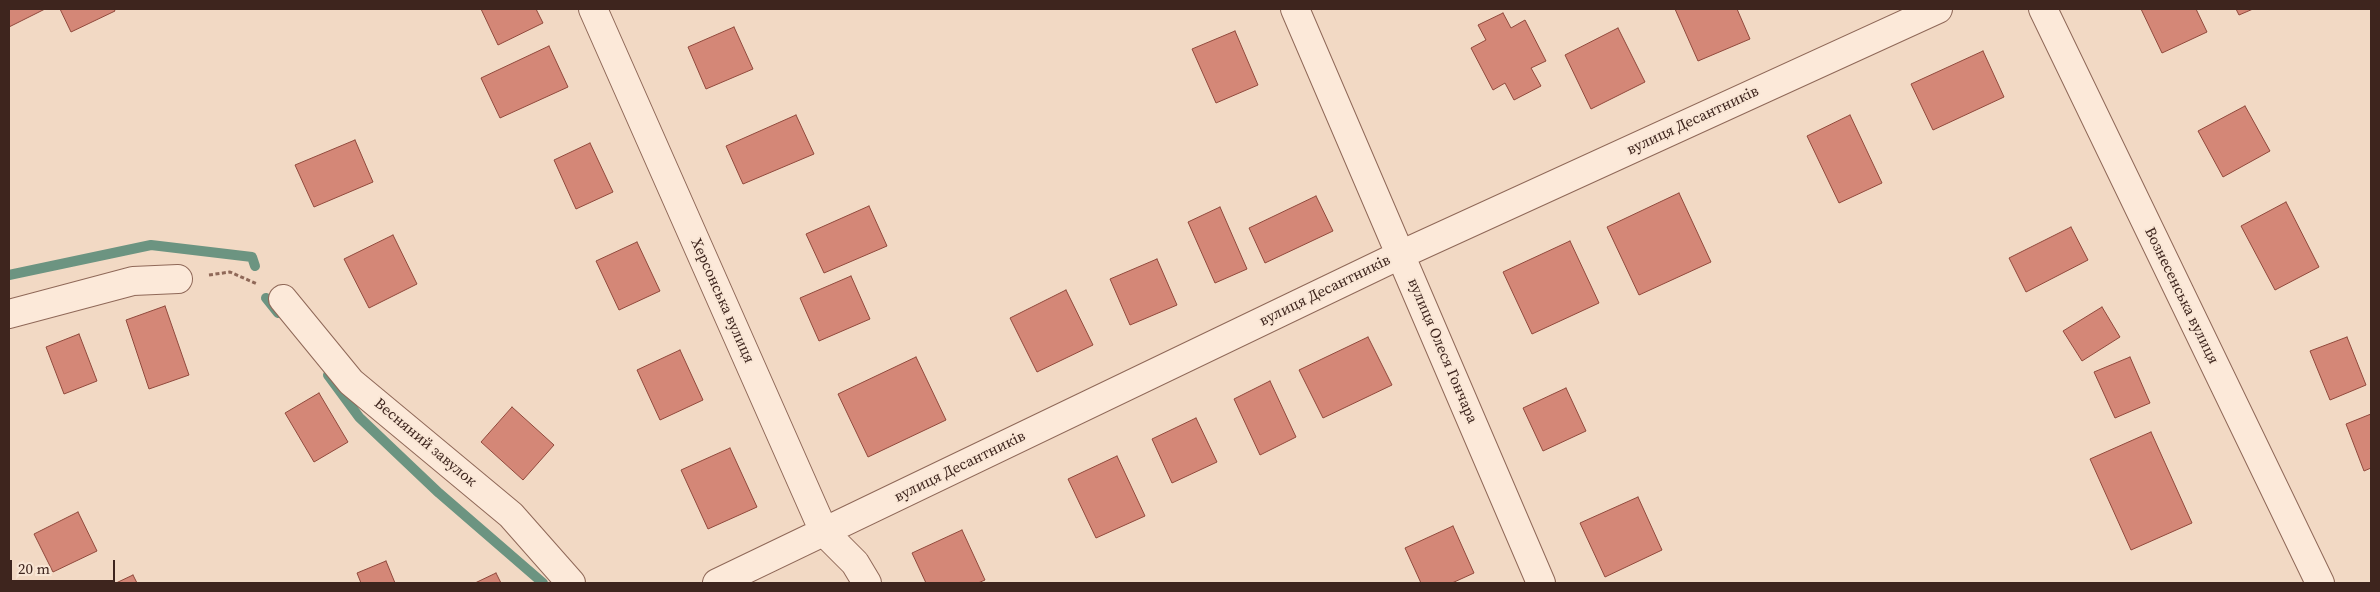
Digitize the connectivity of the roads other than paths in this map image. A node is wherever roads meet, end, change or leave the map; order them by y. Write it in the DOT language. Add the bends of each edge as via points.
graph roads {
  1 [pos="593,9"];
  2 [pos="1294,9"];
  3 [pos="1938,9"];
  4 [pos="2043,9"];
  5 [pos="1400,255"];
  6 [pos="178,279"];
  7 [pos="283,298"];
  8 [pos="9,314"];
  9 [pos="824,532"];
  10 [pos="572,583"];
  11 [pos="717,583"];
  12 [pos="867,583"];
  13 [pos="1541,583"];
  14 [pos="2320,583"];
  1 -- 9 [label="street, Херсонська вулиця"];
  2 -- 5 [label="street, вулиця Олеся Гончара"];
  3 -- 5 [label="street, вулиця Десантників"];
  4 -- 14 [label="street, Вознесенська вулиця"];
  5 -- 9 [label="street, вулиця Десантників"];
  5 -- 13 [label="street, вулиця Олеся Гончара"];
  6 -- 8 [label="street" via="134,281"];
  7 -- 10 [label="street, Весняний завулок" via="351,382 511,515"];
  9 -- 11 [label="street, вулиця Десантників"];
  9 -- 12 [label="street, Херсонська вулиця" via="855,563"];
}
